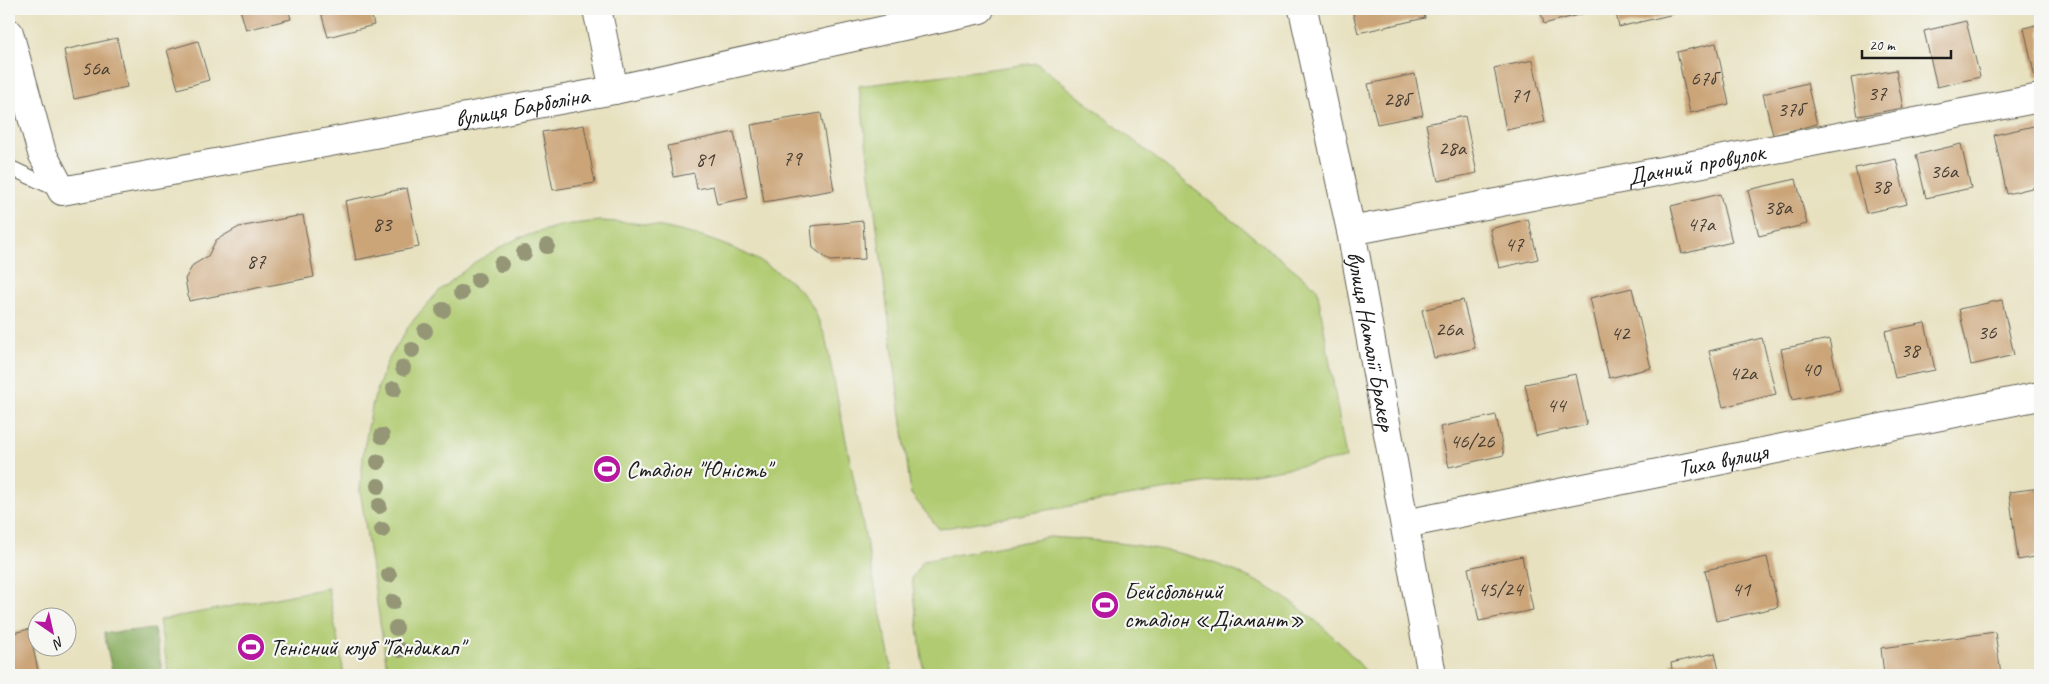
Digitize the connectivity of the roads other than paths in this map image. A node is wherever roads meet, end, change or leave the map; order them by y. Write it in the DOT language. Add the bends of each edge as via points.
graph roads {
  1 [pos="597,9"];
  2 [pos="980,9"];
  3 [pos="1303,9"];
  4 [pos="9,33"];
  5 [pos="614,90"];
  6 [pos="2040,98"];
  7 [pos="9,167"];
  8 [pos="62,191"];
  9 [pos="1351,232"];
  10 [pos="2040,396"];
  11 [pos="1405,524"];
  12 [pos="1432,675"];
  1 -- 5 [label="street"];
  2 -- 5 [label="street, вулиця Барболіна"];
  3 -- 9 [label="street, вулиця Наталії Бракер"];
  4 -- 8 [label="street" via="42,153"];
  5 -- 8 [label="street, вулиця Барболіна"];
  6 -- 9 [label="street, Дачний провулок"];
  7 -- 8 [label="lane"];
  9 -- 11 [label="street, вулиця Наталії Бракер"];
  10 -- 11 [label="street, Тиха вулиця"];
  11 -- 12 [label="street, вулиця Наталії Бракер"];
}
